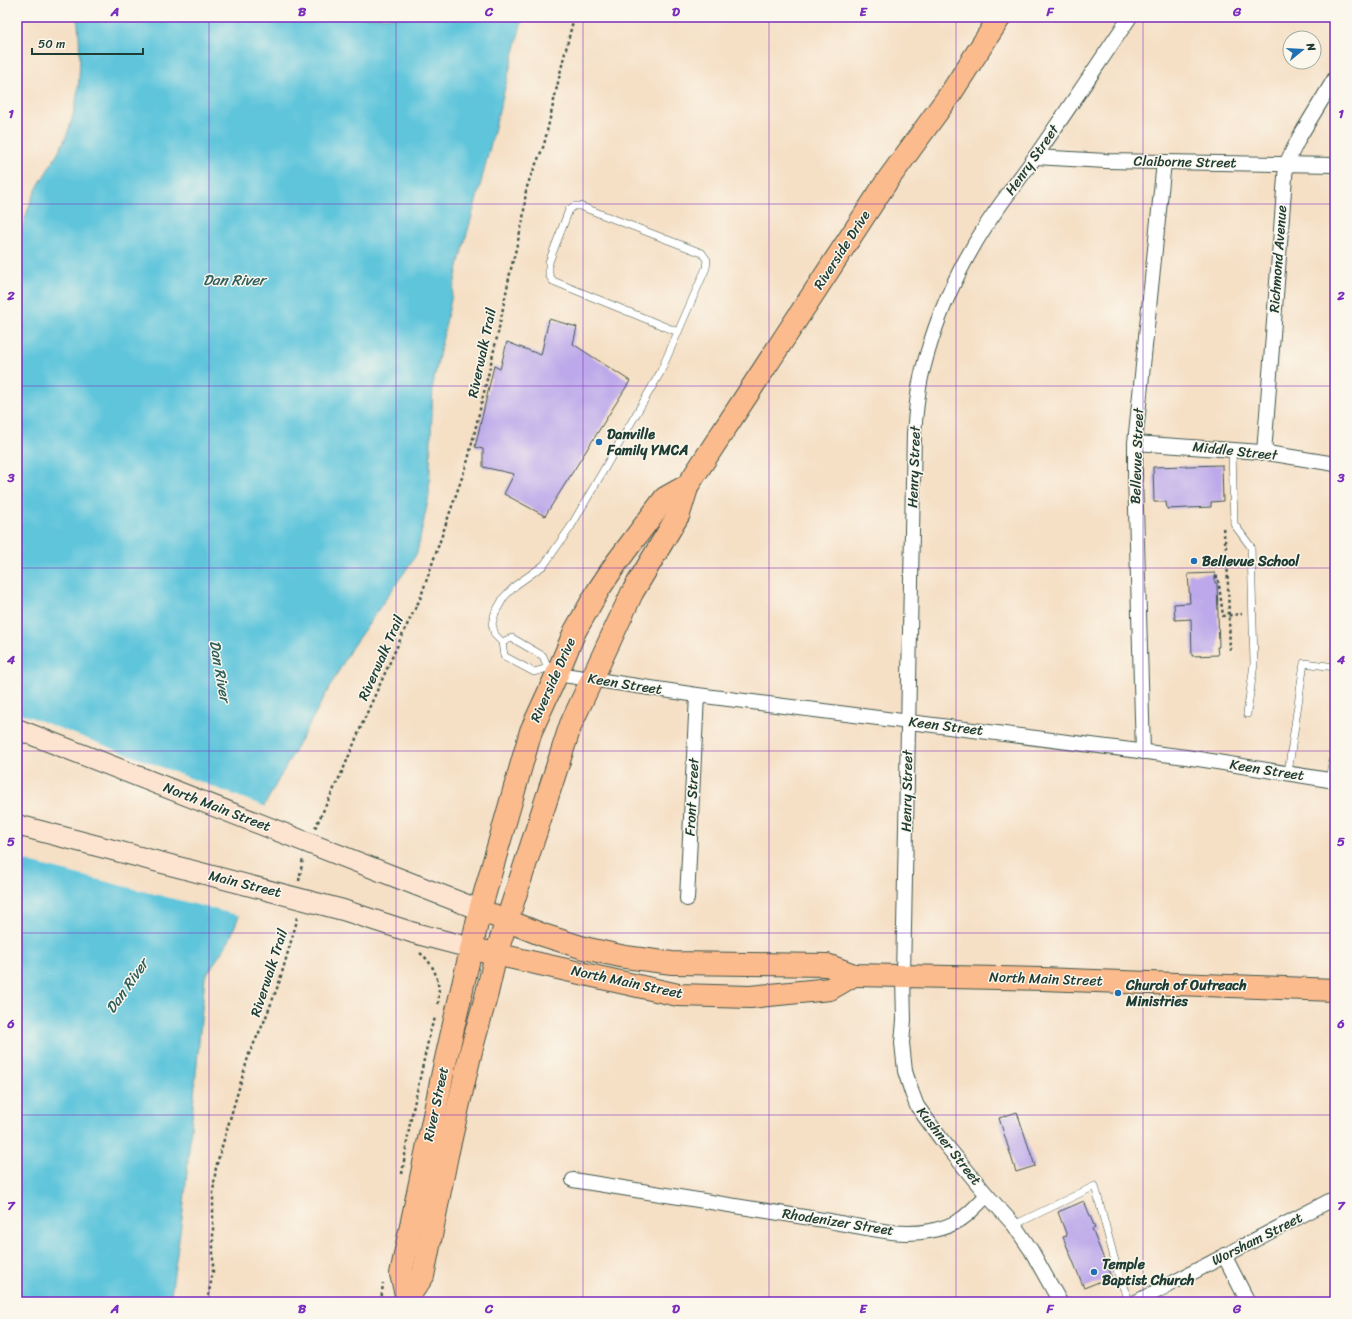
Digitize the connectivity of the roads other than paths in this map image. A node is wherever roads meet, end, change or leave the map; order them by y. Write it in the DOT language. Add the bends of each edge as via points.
graph roads {
  1 [pos="1000,17"];
  2 [pos="1130,17"];
  3 [pos="1335,78"];
  4 [pos="1035,157"];
  5 [pos="1164,162"];
  6 [pos="1286,164"];
  7 [pos="1335,165"];
  8 [pos="678,332"];
  9 [pos="1135,442"];
  10 [pos="1232,450"];
  11 [pos="1264,453"];
  12 [pos="1335,464"];
  13 [pos="688,485"];
  14 [pos="502,642"];
  15 [pos="1335,668"];
  16 [pos="552,671"];
  17 [pos="592,679"];
  18 [pos="697,694"];
  19 [pos="1246,714"];
  20 [pos="908,721"];
  21 [pos="17,730"];
  22 [pos="1335,747"];
  23 [pos="1143,752"];
  24 [pos="1288,773"];
  25 [pos="1332,780"];
  26 [pos="17,825"];
  27 [pos="687,899"];
  28 [pos="480,910"];
  29 [pos="506,920"];
  30 [pos="471,948"];
  31 [pos="496,954"];
  32 [pos="854,975"];
  33 [pos="903,976"];
  34 [pos="1335,990"];
  35 [pos="573,1180"];
  36 [pos="987,1195"];
  37 [pos="1335,1198"];
  38 [pos="1014,1225"];
  39 [pos="1224,1255"];
  40 [pos="407,1300"];
  41 [pos="1060,1302"];
  42 [pos="1130,1302"];
  43 [pos="1136,1302"];
  44 [pos="1248,1302"];
  1 -- 13 [label="main road, Riverside Drive" via="951,93 887,181"];
  2 -- 4 [label="street, Henry Street"];
  3 -- 6 [label="street, Richmond Avenue"];
  4 -- 5 [label="street, Claiborne Street"];
  4 -- 20 [label="street, Henry Street" via="987,224 963,264 946,300 921,374 914,433"];
  5 -- 6 [label="street, Claiborne Street"];
  5 -- 9 [label="street, Bellevue Street"];
  6 -- 7 [label="street, Claiborne Street"];
  6 -- 11 [label="street, Richmond Avenue"];
  8 -- 8 [label="lane" via="706,268 707,260 702,253 580,206 568,210 549,262 549,275 553,281"];
  8 -- 14 [label="lane" via="660,373 570,528 544,565 504,597 492,624 495,635"];
  9 -- 10 [label="street, Middle Street"];
  9 -- 23 [label="street, Bellevue Street"];
  10 -- 11 [label="street, Middle Street"];
  10 -- 19 [label="lane" via="1234,524 1251,547 1254,664"];
  11 -- 12 [label="street, Middle Street"];
  13 -- 16 [label="main road, Riverside Drive" via="666,498 617,562"];
  13 -- 17 [label="main road, Riverside Drive" via="679,514 632,593"];
  14 -- 16 [label="lane" via="512,638 537,652 543,656"];
  14 -- 16 [label="lane" via="504,656 534,672"];
  15 -- 24 [label="lane" via="1304,663"];
  16 -- 17 [label="street, Keen Street"];
  16 -- 28 [label="main road, Riverside Drive" via="531,731"];
  17 -- 18 [label="street, Keen Street"];
  17 -- 29 [label="main road, Riverside Drive" via="571,724"];
  18 -- 20 [label="street, Keen Street"];
  18 -- 27 [label="street, Front Street"];
  20 -- 23 [label="street, Keen Street"];
  20 -- 33 [label="street, Henry Street"];
  21 -- 28 [label="main road, North Main Street, bridge"];
  22 -- 25 [label="lane"];
  23 -- 24 [label="street, Keen Street"];
  24 -- 25 [label="street, Keen Street"];
  26 -- 30 [label="main road, Main Street, bridge" via="343,910 416,942"];
  28 -- 29 [label="main road, North Main Street"];
  28 -- 30 [label="main road, River Street"];
  29 -- 31 [label="main road, River Street"];
  29 -- 32 [label="main road, North Main Street" via="584,948 626,957 672,963 827,966"];
  30 -- 31 [label="main road, North Main Street"];
  30 -- 40 [label="main road, River Street" via="442,1072 401,1274"];
  31 -- 32 [label="main road, North Main Street" via="678,995 750,996 830,989"];
  31 -- 40 [label="main road, River Street" via="447,1155 423,1276"];
  32 -- 33 [label="main road, North Main Street"];
  33 -- 34 [label="main road, North Main Street"];
  33 -- 36 [label="street, Kushner Street" via="902,1043 905,1071 912,1093 917,1106 941,1139"];
  35 -- 36 [label="street, Rhodenizer Street" via="900,1233 946,1227 970,1214"];
  36 -- 38 [label="street"];
  37 -- 39 [label="street, Worsham Street"];
  38 -- 41 [label="street"];
  38 -- 42 [label="lane" via="1095,1186 1120,1280"];
  39 -- 43 [label="street, Worsham Street"];
  39 -- 44 [label="street"];
}
